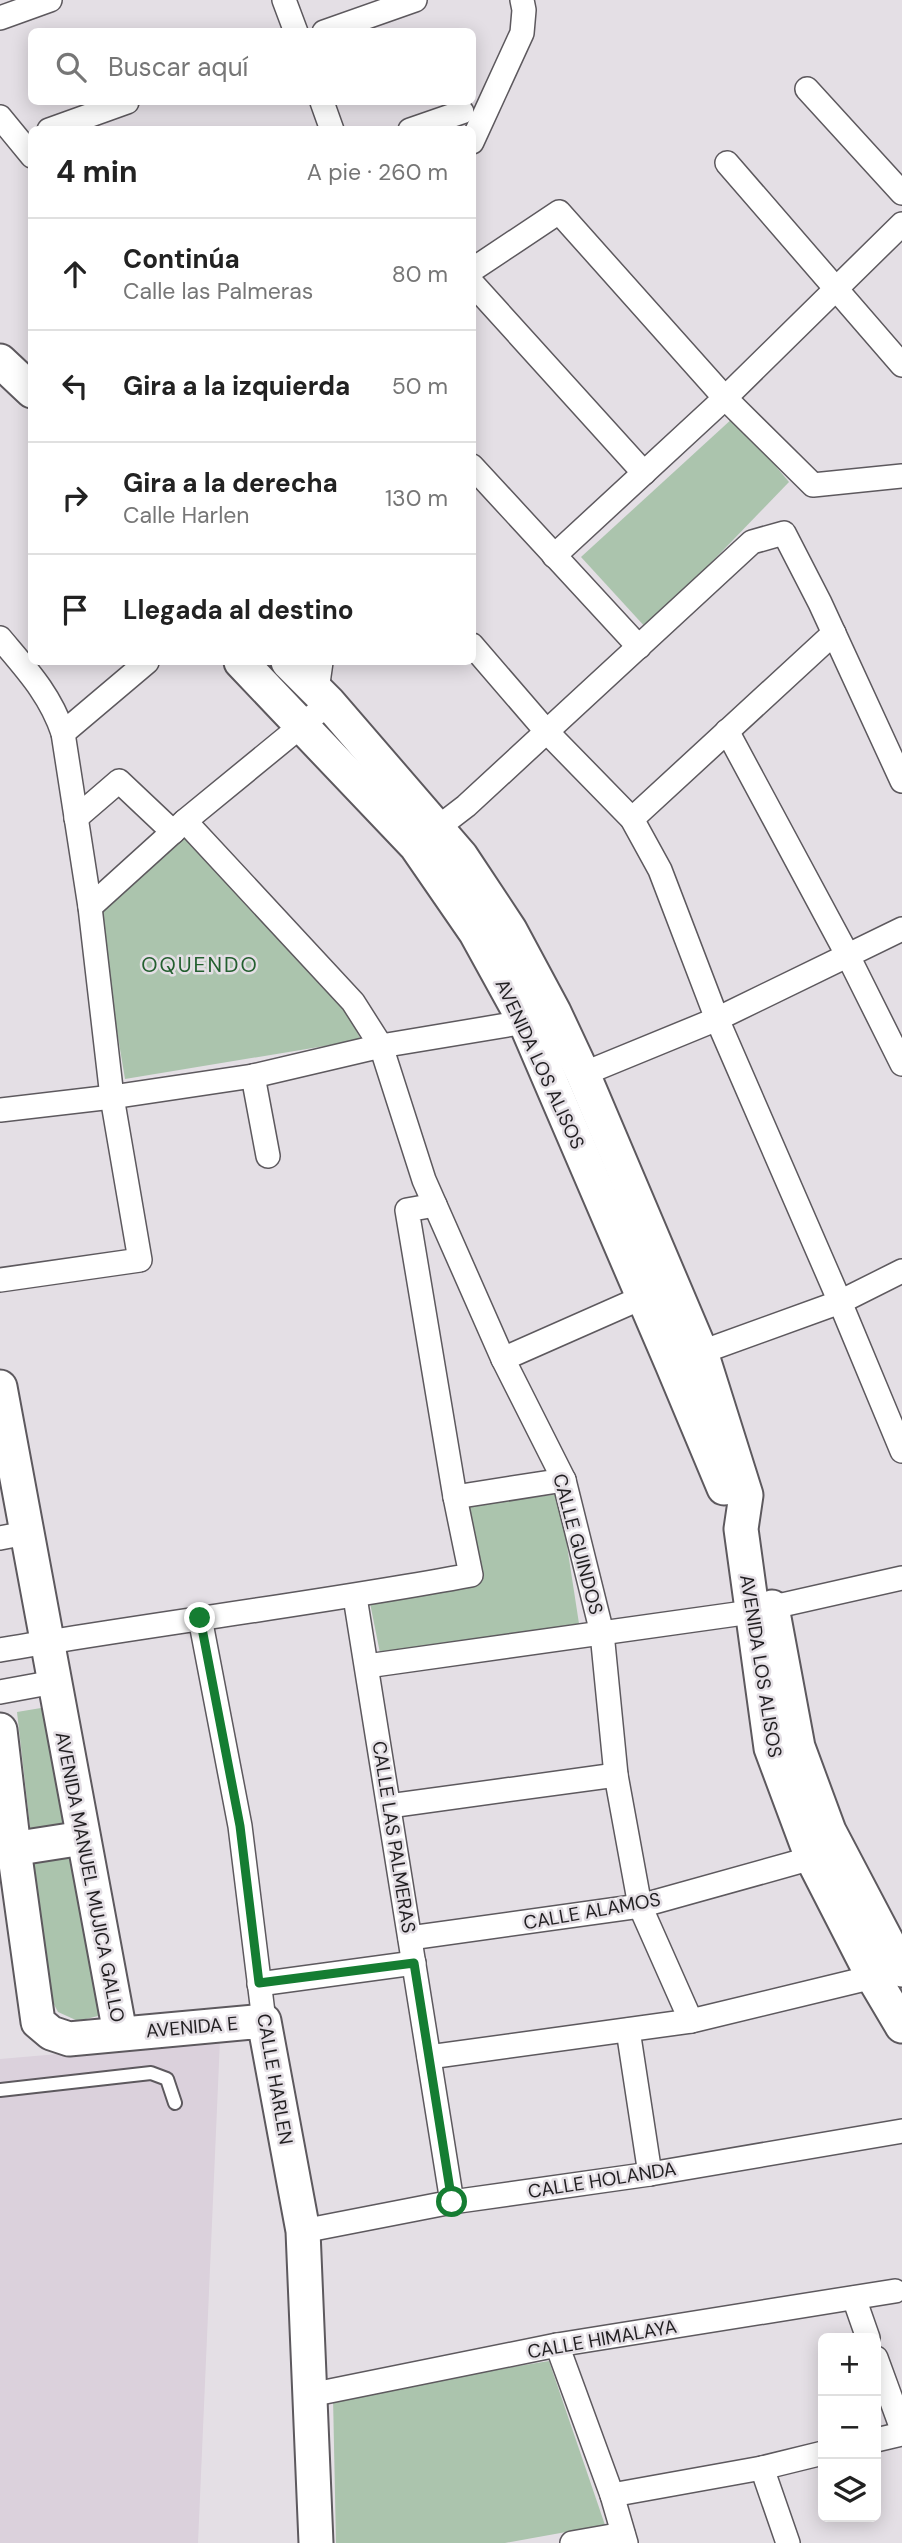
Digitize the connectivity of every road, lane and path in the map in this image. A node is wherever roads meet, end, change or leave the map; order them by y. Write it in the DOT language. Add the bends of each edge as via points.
graph roads {
  1 [pos="50,0"];
  2 [pos="284,0"];
  3 [pos="415,0"];
  4 [pos="522,0"];
  5 [pos="0,18"];
  6 [pos="294,28"];
  7 [pos="335,28"];
  8 [pos="807,89"];
  9 [pos="119,105"];
  10 [pos="323,105"];
  11 [pos="462,112"];
  12 [pos="0,117"];
  13 [pos="60,126"];
  14 [pos="331,126"];
  15 [pos="422,126"];
  16 [pos="476,133"];
  17 [pos="27,144"];
  18 [pos="727,163"];
  19 [pos="902,194"];
  20 [pos="902,224"];
  21 [pos="476,267"];
  22 [pos="476,287"];
  23 [pos="835,289"];
  24 [pos="902,365"];
  25 [pos="725,398"];
  26 [pos="476,470"];
  27 [pos="644,473"];
  28 [pos="902,476"];
  29 [pos="555,556"];
  30 [pos="834,633"];
  31 [pos="0,638"];
  32 [pos="639,647"];
  33 [pos="476,650"];
  34 [pos="142,665"];
  35 [pos="244,665"];
  36 [pos="292,665"];
  37 [pos="322,685"];
  38 [pos="303,725"];
  39 [pos="727,731"];
  40 [pos="547,732"];
  41 [pos="63,733"];
  42 [pos="902,781"];
  43 [pos="76,818"];
  44 [pos="632,819"];
  45 [pos="179,827"];
  46 [pos="427,837"];
  47 [pos="90,907"];
  48 [pos="902,929"];
  49 [pos="848,956"];
  50 [pos="539,1017"];
  51 [pos="717,1019"];
  52 [pos="381,1046"];
  53 [pos="902,1064"];
  54 [pos="583,1074"];
  55 [pos="253,1076"];
  56 [pos="112,1097"];
  57 [pos="0,1110"];
  58 [pos="268,1156"];
  59 [pos="435,1205"];
  60 [pos="902,1271"];
  61 [pos="0,1280"];
  62 [pos="657,1291"];
  63 [pos="840,1302"];
  64 [pos="687,1358"];
  65 [pos="503,1359"];
  66 [pos="0,1387"];
  67 [pos="901,1442"];
  68 [pos="564,1480"];
  69 [pos="454,1497"];
  70 [pos="13,1535"];
  71 [pos="902,1577"];
  72 [pos="355,1597"];
  73 [pos="762,1609"];
  74 [pos="200,1618"];
  75 [pos="602,1633"];
  76 [pos="46,1642"];
  77 [pos="0,1650"];
  78 [pos="367,1666"];
  79 [pos="54,1682"];
  80 [pos="0,1692"];
  81 [pos="0,1730"];
  82 [pos="616,1775"];
  83 [pos="389,1806"];
  84 [pos="83,1838"];
  85 [pos="7,1850"];
  86 [pos="812,1858"];
  87 [pos="640,1906"];
  88 [pos="410,1938"];
  89 [pos="414,1963"];
  90 [pos="888,1974"];
  91 [pos="259,1983"];
  92 [pos="264,2021"];
  93 [pos="691,2021"];
  94 [pos="902,2026"];
  95 [pos="628,2030"];
  96 [pos="120,2033"];
  97 [pos="429,2057"];
  98 [pos="0,2090"];
  99 [pos="175,2103"];
  100 [pos="902,2131"];
  101 [pos="650,2174"];
  102 [pos="452,2202"];
  103 [pos="303,2231"];
  104 [pos="895,2291"];
  105 [pos="853,2298"];
  106 [pos="867,2333"];
  107 [pos="557,2345"];
  108 [pos="881,2372"];
  109 [pos="310,2395"];
  110 [pos="902,2432"];
  111 [pos="881,2438"];
  112 [pos="818,2454"];
  113 [pos="762,2468"];
  114 [pos="612,2494"];
  115 [pos="625,2538"];
  116 [pos="317,2543"];
  117 [pos="572,2543"];
  118 [pos="788,2543"];
  1 -- 5 [label="street"];
  2 -- 6 [label="street"];
  3 -- 7 [label="street"];
  4 -- 16 [label="street" via="522,33"];
  8 -- 19 [label="street"];
  9 -- 13 [label="street"];
  10 -- 14 [label="street"];
  11 -- 15 [label="street"];
  12 -- 17 [label="street"];
  18 -- 23 [label="street"];
  20 -- 23 [label="street"];
  21 -- 25 [label="street" via="559,212"];
  22 -- 27 [label="street"];
  23 -- 24 [label="street"];
  23 -- 25 [label="street"];
  25 -- 27 [label="street"];
  25 -- 28 [label="street" via="813,485"];
  26 -- 29 [label="street"];
  27 -- 29 [label="street"];
  29 -- 32 [label="street"];
  30 -- 32 [label="street" via="784,533 752,542"];
  30 -- 39 [label="street"];
  30 -- 42 [label="street"];
  31 -- 41 [label="street" via="48,698"];
  32 -- 40 [label="street"];
  33 -- 40 [label="street"];
  34 -- 41 [label="street"];
  35 -- 38 [label="street, AVENIDA LOS ALISOS"];
  36 -- 37 [label="street, AVENIDA LOS ALISOS"];
  37 -- 38 [label="street"];
  37 -- 46 [label="street, AVENIDA LOS ALISOS"];
  38 -- 45 [label="street"];
  38 -- 46 [label="street, AVENIDA LOS ALISOS"];
  39 -- 44 [label="street"];
  39 -- 49 [label="street"];
  40 -- 44 [label="street"];
  40 -- 46 [label="street"];
  41 -- 43 [label="street"];
  43 -- 45 [label="street, CALLE GUINDOS" via="119,782"];
  43 -- 47 [label="street"];
  44 -- 51 [label="street" via="660,870"];
  45 -- 47 [label="street"];
  45 -- 52 [label="street, CALLE GUINDOS" via="353,1002"];
  46 -- 50 [label="street, AVENIDA LOS ALISOS" via="461,856 510,930"];
  47 -- 56 [label="street"];
  48 -- 49 [label="street"];
  49 -- 51 [label="street"];
  49 -- 53 [label="street"];
  50 -- 52 [label="street"];
  50 -- 54 [label="street, AVENIDA LOS ALISOS"];
  50 -- 62 [label="street, AVENIDA LOS ALISOS"];
  51 -- 54 [label="street"];
  51 -- 63 [label="street"];
  52 -- 55 [label="street"];
  52 -- 59 [label="street, CALLE GUINDOS"];
  54 -- 62 [label="street, AVENIDA LOS ALISOS"];
  55 -- 56 [label="street"];
  55 -- 58 [label="street"];
  56 -- 57 [label="street"];
  56 -- 61 [label="street" via="140,1261"];
  59 -- 65 [label="street, CALLE GUINDOS"];
  59 -- 69 [label="street" via="407,1210"];
  60 -- 63 [label="street"];
  62 -- 64 [label="street, AVENIDA LOS ALISOS"];
  62 -- 65 [label="street"];
  63 -- 64 [label="street"];
  63 -- 67 [label="street"];
  64 -- 73 [label="street, AVENIDA LOS ALISOS"];
  65 -- 68 [label="street, CALLE GUINDOS"];
  66 -- 70 [label="street, AVENIDA MANUEL MUJICA GALLO"];
  68 -- 69 [label="street"];
  68 -- 75 [label="street, CALLE GUINDOS"];
  69 -- 72 [label="street" via="471,1575"];
  70 -- 76 [label="street, AVENIDA MANUEL MUJICA GALLO"];
  71 -- 73 [label="street"];
  72 -- 74 [label="street"];
  72 -- 78 [label="street, CALLE LAS PALMERAS"];
  73 -- 75 [label="street"];
  73 -- 86 [label="street, AVENIDA LOS ALISOS" via="771,1748"];
  73 -- 90 [label="street, AVENIDA LOS ALISOS" via="798,1747"];
  74 -- 76 [label="street"];
  74 -- 91 [label="street, CALLE HARLEN" via="240,1826"];
  75 -- 78 [label="street"];
  75 -- 82 [label="street, CALLE GUINDOS"];
  76 -- 77 [label="street"];
  76 -- 79 [label="street, AVENIDA MANUEL MUJICA GALLO"];
  78 -- 83 [label="street, CALLE LAS PALMERAS"];
  79 -- 80 [label="street"];
  79 -- 84 [label="street, AVENIDA MANUEL MUJICA GALLO"];
  81 -- 85 [label="street, AVENIDA MANUEL MUJICA GALLO"];
  82 -- 83 [label="street"];
  82 -- 87 [label="street, CALLE GUINDOS"];
  83 -- 88 [label="street, CALLE LAS PALMERAS"];
  84 -- 85 [label="street"];
  84 -- 96 [label="street, AVENIDA MANUEL MUJICA GALLO"];
  85 -- 96 [label="street, AVENIDA MANUEL MUJICA GALLO" via="38,2022 69,2039"];
  86 -- 87 [label="street, CALLE ALAMOS"];
  86 -- 90 [label="street, AVENIDA LOS ALISOS"];
  87 -- 88 [label="street, CALLE ALAMOS"];
  87 -- 93 [label="street, CALLE GUINDOS"];
  88 -- 89 [label="street, CALLE LAS PALMERAS"];
  89 -- 91 [label="street"];
  89 -- 97 [label="street, CALLE LAS PALMERAS"];
  90 -- 93 [label="street"];
  90 -- 94 [label="street, AVENIDA LOS ALISOS"];
  91 -- 92 [label="street, CALLE HARLEN"];
  92 -- 96 [label="street, AVENIDA E"];
  92 -- 103 [label="street, CALLE HARLEN"];
  93 -- 95 [label="street"];
  95 -- 97 [label="street"];
  95 -- 101 [label="street"];
  97 -- 102 [label="street, CALLE LAS PALMERAS"];
  98 -- 99 [label="lane" via="151,2073 167,2079"];
  100 -- 101 [label="street, CALLE HOLANDA"];
  101 -- 102 [label="street, CALLE HOLANDA"];
  102 -- 103 [label="street, CALLE HOLANDA"];
  103 -- 109 [label="street, CALLE HARLEN"];
  104 -- 105 [label="street, CALLE HIMALAYA"];
  105 -- 106 [label="street"];
  105 -- 107 [label="street, CALLE HIMALAYA"];
  107 -- 109 [label="street, CALLE HIMALAYA"];
  107 -- 114 [label="street"];
  108 -- 110 [label="street"];
  109 -- 116 [label="street, CALLE HARLEN"];
  110 -- 111 [label="street"];
  112 -- 113 [label="street"];
  113 -- 114 [label="street"];
  113 -- 118 [label="street"];
  114 -- 115 [label="street"];
  115 -- 117 [label="street"];
}
